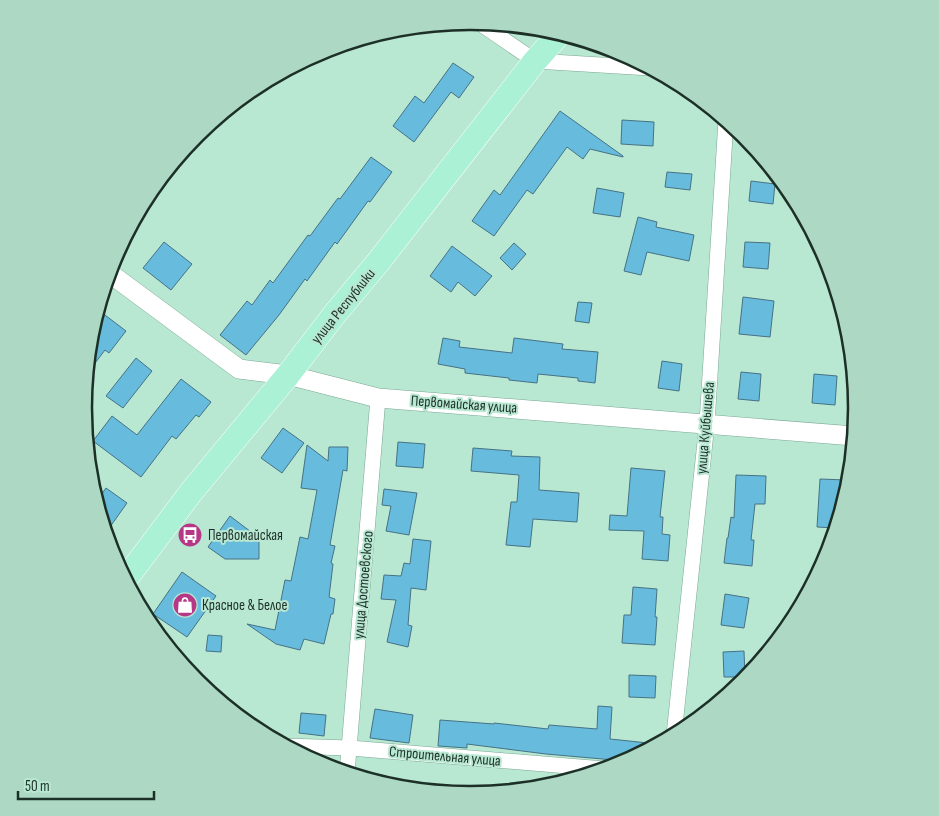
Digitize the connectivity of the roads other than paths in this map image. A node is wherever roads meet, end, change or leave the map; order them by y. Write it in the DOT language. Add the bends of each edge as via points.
graph roads {
  1 [pos="491,31"];
  2 [pos="554,40"];
  3 [pos="535,61"];
  4 [pos="632,67"];
  5 [pos="725,130"];
  6 [pos="115,277"];
  7 [pos="288,375"];
  8 [pos="378,398"];
  9 [pos="707,423"];
  10 [pos="847,435"];
  11 [pos="130,574"];
  12 [pos="675,725"];
  13 [pos="301,746"];
  14 [pos="350,748"];
  15 [pos="349,766"];
  16 [pos="583,768"];
  1 -- 3 [label="street"];
  2 -- 3 [label="main road, улица Республики"];
  3 -- 4 [label="street"];
  3 -- 7 [label="main road, улица Республики"];
  5 -- 9 [label="street, улица Куйбышева"];
  6 -- 7 [label="street, Первомайская улица" via="239,369"];
  7 -- 8 [label="street, Первомайская улица"];
  7 -- 11 [label="main road, улица Республики" via="192,491"];
  8 -- 9 [label="street, Первомайская улица"];
  8 -- 14 [label="street, улица Достоевского"];
  9 -- 10 [label="street, Первомайская улица"];
  9 -- 12 [label="street, улица Куйбышева"];
  13 -- 14 [label="street, Строительная улица"];
  14 -- 15 [label="street, улица Достоевского"];
  14 -- 16 [label="street, Строительная улица"];
}
